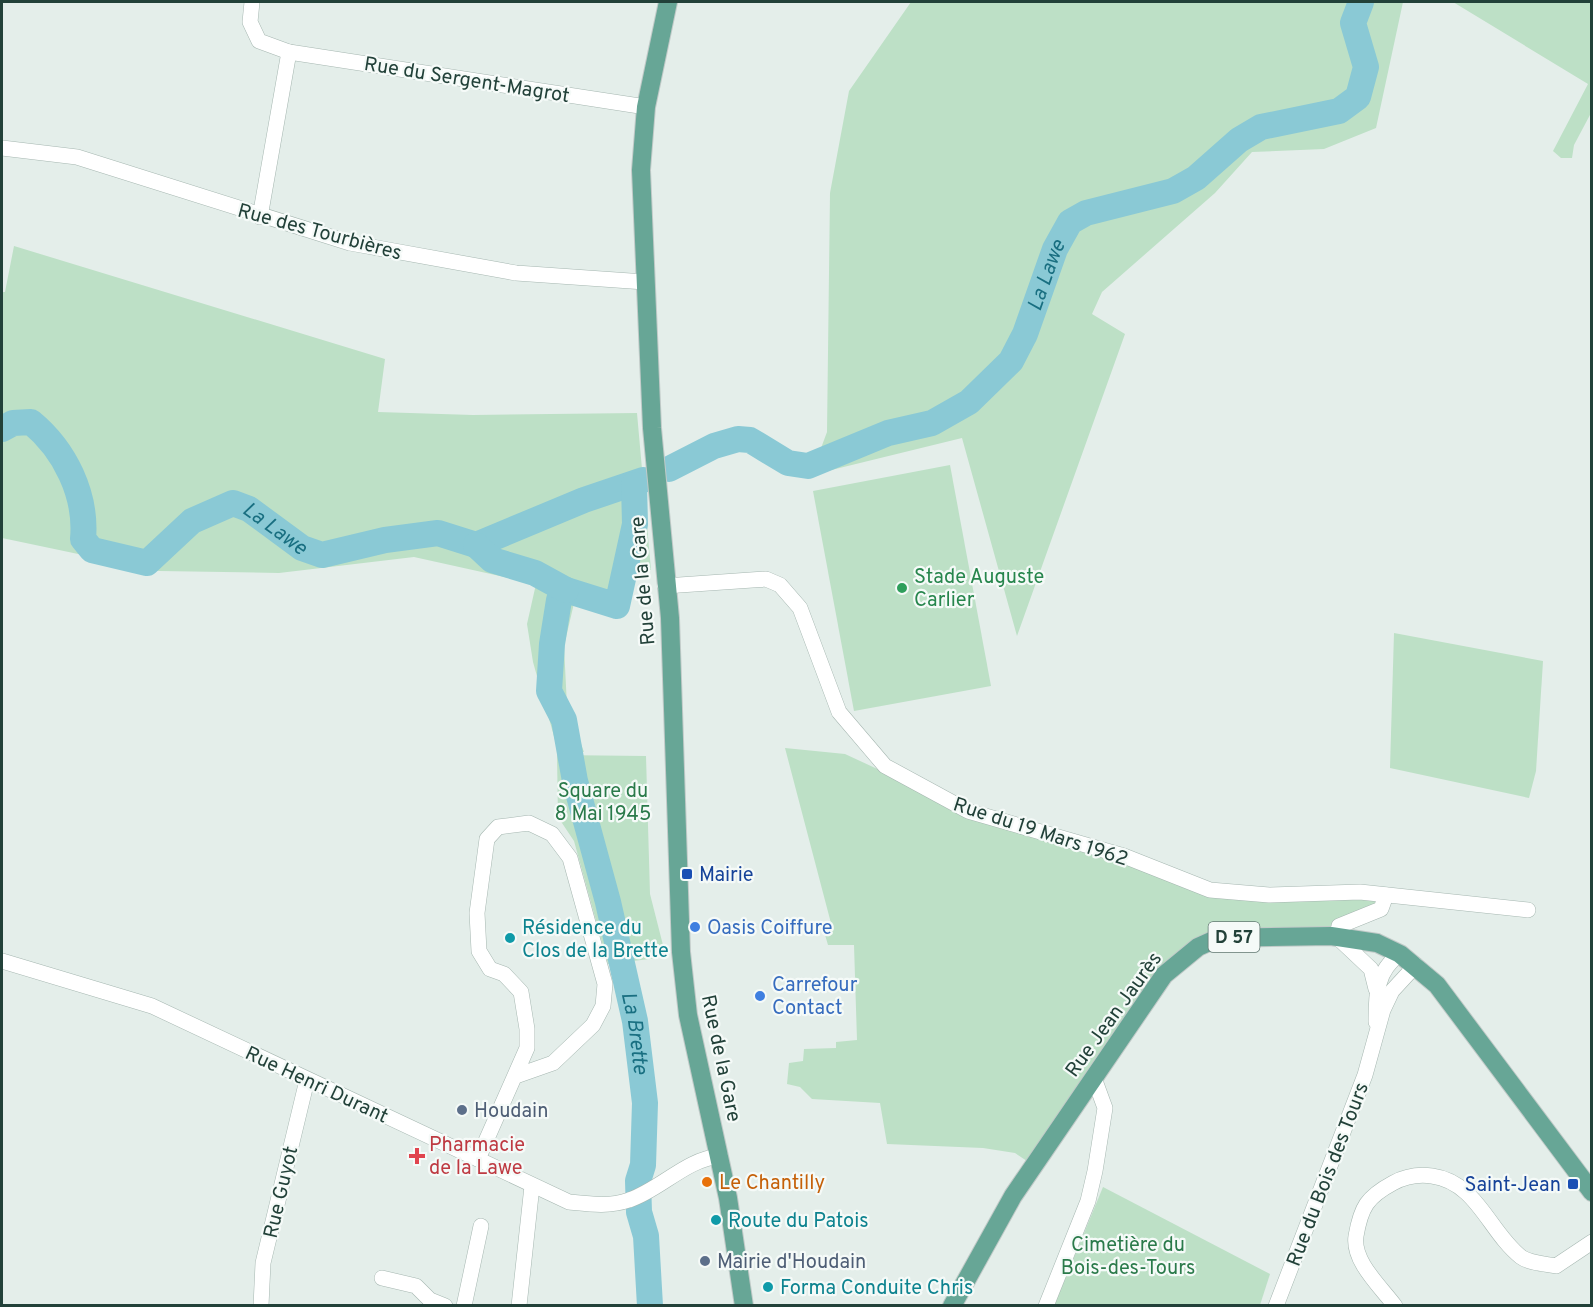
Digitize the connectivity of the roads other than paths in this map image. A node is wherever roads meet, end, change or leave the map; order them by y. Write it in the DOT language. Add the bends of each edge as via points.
graph roads {
  1 [pos="252,2"];
  2 [pos="669,2"];
  3 [pos="289,52"];
  4 [pos="646,107"];
  5 [pos="2,148"];
  6 [pos="260,217"];
  7 [pos="645,282"];
  8 [pos="665,586"];
  9 [pos="1386,895"];
  10 [pos="1528,910"];
  11 [pos="1337,937"];
  12 [pos="1400,954"];
  13 [pos="2,961"];
  14 [pos="1416,965"];
  15 [pos="1376,990"];
  16 [pos="1375,1043"];
  17 [pos="516,1076"];
  18 [pos="1094,1077"];
  19 [pos="307,1080"];
  20 [pos="720,1156"];
  21 [pos="478,1159"];
  22 [pos="532,1186"];
  23 [pos="1592,1192"];
  24 [pos="481,1226"];
  25 [pos="1592,1242"];
  26 [pos="382,1278"];
  27 [pos="261,1305"];
  28 [pos="446,1305"];
  29 [pos="464,1305"];
  30 [pos="519,1305"];
  31 [pos="744,1305"];
  32 [pos="952,1305"];
  33 [pos="1047,1305"];
  34 [pos="1276,1305"];
  35 [pos="1395,1305"];
  1 -- 3 [label="street, Rue du Sergent-Magrot" via="250,22 259,41"];
  2 -- 4 [label="main road, Rue de la Gare"];
  3 -- 4 [label="street, Rue du Sergent-Magrot"];
  3 -- 6 [label="street"];
  4 -- 7 [label="main road, Rue de la Gare" via="642,170"];
  5 -- 6 [label="street, Rue des Tourbières" via="77,157"];
  6 -- 7 [label="street, Rue des Tourbières" via="350,243 440,261 516,273"];
  7 -- 8 [label="main road, Rue de la Gare"];
  8 -- 9 [label="street, Rue du 19 Mars 1962" via="766,579 780,585 800,608 839,712 885,766 968,811 1124,856 1210,890 1269,895"];
  8 -- 20 [label="main road, Rue de la Gare" via="670,618 683,985"];
  9 -- 10 [label="street, Rue du 19 Mars 1962"];
  9 -- 11 [label="street" via="1381,909 1339,926"];
  11 -- 12 [label="main road, Rue Jean Jaurès / D 57" via="1377,943"];
  11 -- 15 [label="street" via="1371,969"];
  11 -- 18 [label="main road, Rue Jean Jaurès / D 57" via="1218,938 1198,947 1164,975"];
  12 -- 14 [label="main road, Rue Jean Jaurès / D 57"];
  12 -- 15 [label="street" via="1389,962"];
  13 -- 19 [label="street, Rue Henri Durant" via="152,1006"];
  14 -- 16 [label="street" via="1392,991"];
  14 -- 23 [label="main road, Rue Jean Jaurès / D 57" via="1437,985"];
  15 -- 16 [label="street"];
  16 -- 34 [label="street, Rue du Bois des Tours"];
  17 -- 17 [label="street" via="553,1063 593,1025 603,1006 605,984 570,858 552,834 529,823 498,827 487,839 477,913 479,951 490,969 504,974 520,992 527,1048"];
  17 -- 21 [label="street"];
  18 -- 32 [label="main road, Rue Jean Jaurès / D 57" via="1013,1196"];
  18 -- 33 [label="street" via="1105,1108 1095,1171 1088,1201"];
  19 -- 21 [label="street, Rue Henri Durant"];
  19 -- 27 [label="street, Rue Guyot" via="263,1263"];
  20 -- 22 [label="street, Rue Henri Durant" via="694,1164 630,1200 596,1205 569,1202"];
  20 -- 31 [label="main road, Rue de la Gare"];
  21 -- 22 [label="street, Rue Henri Durant"];
  22 -- 30 [label="street"];
  24 -- 29 [label="street"];
  25 -- 35 [label="street" via="1556,1266 1522,1258 1463,1188 1443,1178 1402,1178 1376,1192 1361,1212 1356,1240 1363,1265"];
  26 -- 28 [label="street" via="417,1286 430,1300"];
}
